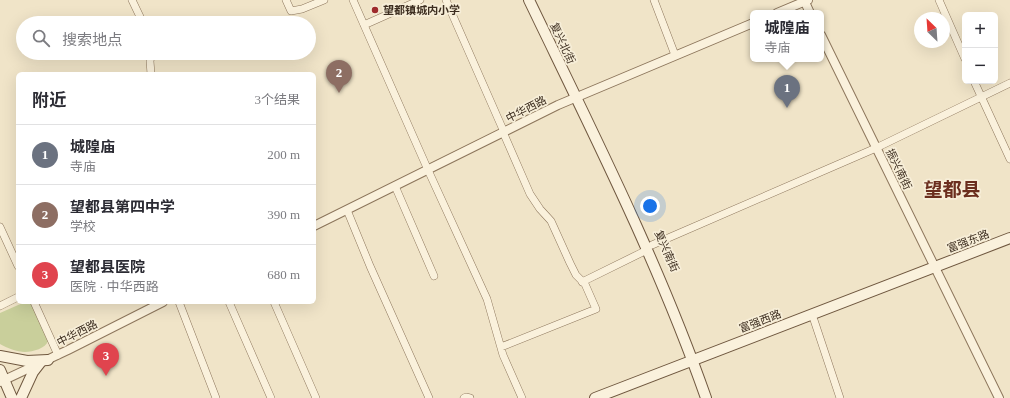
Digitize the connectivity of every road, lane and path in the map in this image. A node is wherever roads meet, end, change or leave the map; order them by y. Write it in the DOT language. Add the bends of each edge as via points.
graph roads {
  1 [pos="132,0"];
  2 [pos="286,0"];
  3 [pos="324,0"];
  4 [pos="353,0"];
  5 [pos="420,0"];
  6 [pos="446,0"];
  7 [pos="529,0"];
  8 [pos="536,0"];
  9 [pos="654,0"];
  10 [pos="806,0"];
  11 [pos="939,0"];
  12 [pos="784,10"];
  13 [pos="809,10"];
  14 [pos="140,16"];
  15 [pos="750,24"];
  16 [pos="364,25"];
  17 [pos="824,41"];
  18 [pos="962,53"];
  19 [pos="675,55"];
  20 [pos="150,60"];
  21 [pos="150,72"];
  22 [pos="1010,83"];
  23 [pos="976,84"];
  24 [pos="578,96"];
  25 [pos="982,97"];
  26 [pos="503,132"];
  27 [pos="876,148"];
  28 [pos="1010,159"];
  29 [pos="428,170"];
  30 [pos="395,186"];
  31 [pos="347,210"];
  32 [pos="316,225"];
  33 [pos="0,227"];
  34 [pos="1010,238"];
  35 [pos="1010,245"];
  36 [pos="650,248"];
  37 [pos="16,262"];
  38 [pos="936,270"];
  39 [pos="434,276"];
  40 [pos="582,282"];
  41 [pos="16,299"];
  42 [pos="35,304"];
  43 [pos="159,304"];
  44 [pos="180,304"];
  45 [pos="230,304"];
  46 [pos="275,304"];
  47 [pos="0,306"];
  48 [pos="814,320"];
  49 [pos="501,347"];
  50 [pos="58,355"];
  51 [pos="0,356"];
  52 [pos="44,361"];
  53 [pos="697,362"];
  54 [pos="0,370"];
  55 [pos="2,382"];
  56 [pos="7,398"];
  57 [pos="12,398"];
  58 [pos="21,398"];
  59 [pos="216,398"];
  60 [pos="271,398"];
  61 [pos="316,398"];
  62 [pos="429,398"];
  63 [pos="464,398"];
  64 [pos="470,398"];
  65 [pos="522,398"];
  66 [pos="595,398"];
  67 [pos="612,398"];
  68 [pos="706,398"];
  69 [pos="713,398"];
  70 [pos="840,398"];
  71 [pos="999,398"];
  1 -- 14 [label="street"];
  2 -- 3 [label="street" via="291,11"];
  4 -- 16 [label="street"];
  5 -- 16 [label="street"];
  6 -- 26 [label="street"];
  7 -- 24 [label="main road, 复兴北街"];
  8 -- 24 [label="main road, 复兴北街"];
  9 -- 19 [label="street"];
  10 -- 12 [label="street"];
  10 -- 13 [label="street"];
  11 -- 18 [label="street"];
  15 -- 19 [label="street, 中华西路"];
  16 -- 29 [label="street"];
  17 -- 27 [label="street, 振兴南街"];
  19 -- 24 [label="street, 中华西路"];
  20 -- 21 [label="street"];
  22 -- 25 [label="street"];
  23 -- 25 [label="street"];
  24 -- 26 [label="street, 中华西路"];
  24 -- 36 [label="main road, 复兴南街"];
  25 -- 27 [label="street"];
  25 -- 28 [label="street"];
  26 -- 29 [label="street, 中华西路"];
  26 -- 40 [label="street" via="530,194 552,221 573,269"];
  27 -- 36 [label="street"];
  27 -- 38 [label="street, 振兴南街"];
  29 -- 30 [label="street, 中华西路"];
  29 -- 49 [label="street" via="487,299"];
  30 -- 31 [label="street, 中华西路"];
  30 -- 39 [label="street"];
  31 -- 32 [label="street, 中华西路"];
  31 -- 62 [label="street"];
  33 -- 37 [label="street"];
  34 -- 38 [label="main road, 富强东路"];
  35 -- 38 [label="main road, 富强东路"];
  36 -- 40 [label="street"];
  36 -- 53 [label="main road, 复兴南街"];
  38 -- 48 [label="main road, 富强西路"];
  38 -- 53 [label="main road, 富强西路"];
  38 -- 71 [label="street, 振兴南街"];
  40 -- 49 [label="street" via="596,310"];
  41 -- 47 [label="street"];
  42 -- 50 [label="street"];
  43 -- 50 [label="street, 中华西路"];
  44 -- 59 [label="street"];
  45 -- 60 [label="street"];
  46 -- 61 [label="street"];
  48 -- 53 [label="main road, 富强西路"];
  48 -- 70 [label="street"];
  49 -- 65 [label="street"];
  50 -- 52 [label="street, 中华西路"];
  51 -- 52 [label="main road"];
  52 -- 55 [label="street, 中华西路"];
  52 -- 58 [label="main road" via="30,377"];
  53 -- 66 [label="main road, 富强西路"];
  53 -- 67 [label="main road, 富强西路"];
  53 -- 68 [label="main road, 复兴南街"];
  53 -- 69 [label="main road, 复兴南街"];
  54 -- 55 [label="main road"];
  55 -- 56 [label="main road"];
  55 -- 57 [label="main road"];
  63 -- 64 [label="street"];
}
